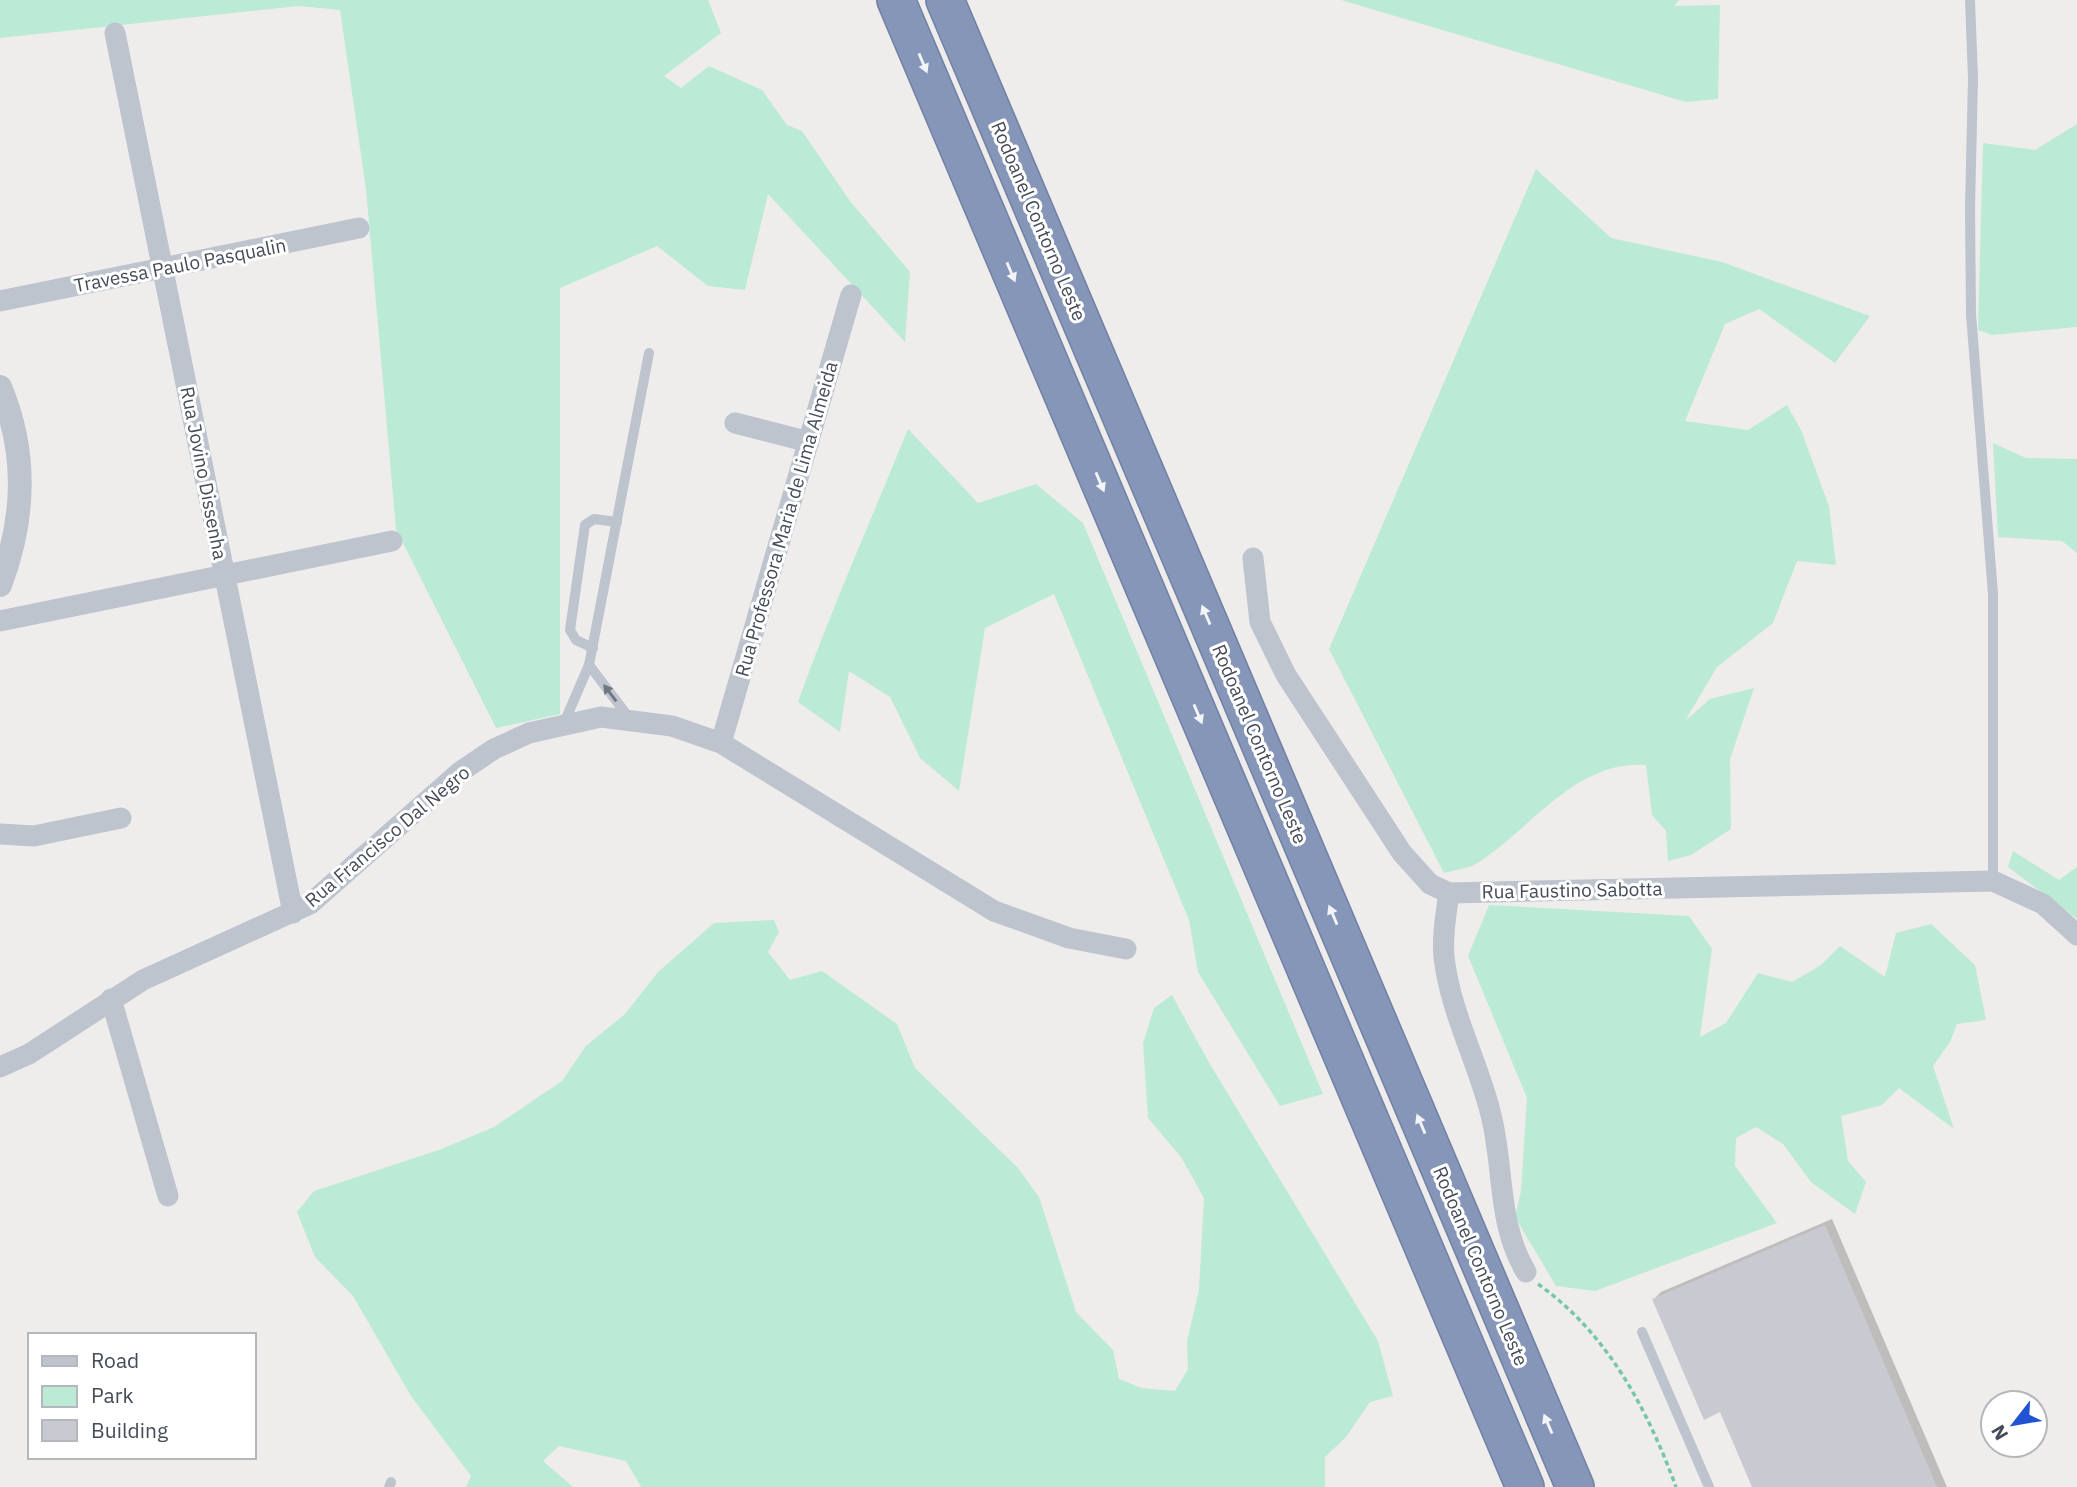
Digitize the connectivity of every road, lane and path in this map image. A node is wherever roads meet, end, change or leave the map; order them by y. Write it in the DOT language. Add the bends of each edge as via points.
graph roads {
  1 [pos="896,0"];
  2 [pos="945,0"];
  3 [pos="1970,0"];
  4 [pos="115,33"];
  5 [pos="359,228"];
  6 [pos="162,268"];
  7 [pos="851,295"];
  8 [pos="0,301"];
  9 [pos="649,353"];
  10 [pos="0,387"];
  11 [pos="735,423"];
  12 [pos="808,442"];
  13 [pos="617,522"];
  14 [pos="392,541"];
  15 [pos="1253,558"];
  16 [pos="225,576"];
  17 [pos="0,585"];
  18 [pos="0,621"];
  19 [pos="593,648"];
  20 [pos="589,666"];
  21 [pos="631,721"];
  22 [pos="564,723"];
  23 [pos="721,743"];
  24 [pos="121,818"];
  25 [pos="0,834"];
  26 [pos="1993,881"];
  27 [pos="1449,893"];
  28 [pos="293,913"];
  29 [pos="2077,935"];
  30 [pos="1126,949"];
  31 [pos="111,999"];
  32 [pos="0,1067"];
  33 [pos="168,1196"];
  34 [pos="1526,1272"];
  35 [pos="1642,1332"];
  36 [pos="1525,1487"];
  37 [pos="1575,1487"];
  38 [pos="1676,1487"];
  39 [pos="1709,1487"];
  1 -- 36 [label="highway, one-way"];
  37 -- 2 [label="highway, Rodoanel Contorno Leste, one-way"];
  3 -- 26 [label="lane" via="1971,314 1993,594"];
  4 -- 6 [label="street, Rua Jovino Dissenha"];
  5 -- 6 [label="street, Travessa Paulo Pasqualin"];
  6 -- 8 [label="street, Travessa Paulo Pasqualin"];
  6 -- 16 [label="street, Rua Jovino Dissenha"];
  7 -- 12 [label="street, Rua Professora Maria de Lima Almeida"];
  9 -- 13 [label="lane"];
  10 -- 17 [label="street" via="14,427 21,480 16,536"];
  11 -- 12 [label="street"];
  12 -- 23 [label="street, Rua Professora Maria de Lima Almeida"];
  13 -- 19 [label="lane"];
  13 -- 19 [label="lane" via="594,519 585,525 570,631 576,640"];
  14 -- 16 [label="street"];
  15 -- 27 [label="street" via="1260,622 1286,675 1402,853 1430,884"];
  16 -- 18 [label="street"];
  16 -- 28 [label="street, Rua Jovino Dissenha"];
  19 -- 20 [label="lane"];
  21 -- 20 [label="lane, one-way"];
  20 -- 22 [label="lane"];
  21 -- 22 [label="street, Rua Francisco Dal Negro" via="601,717"];
  21 -- 23 [label="street, Rua Francisco Dal Negro" via="672,726"];
  22 -- 28 [label="street, Rua Francisco Dal Negro" via="518,738 460,772 328,890"];
  23 -- 30 [label="street, Rua Francisco Dal Negro" via="993,911 1069,938"];
  24 -- 25 [label="street" via="34,836"];
  26 -- 27 [label="street, Rua Faustino Sabotta"];
  26 -- 29 [label="street, Rua Faustino Sabotta" via="2043,904"];
  27 -- 34 [label="street" via="1444,957 1490,1110 1505,1226"];
  28 -- 31 [label="street, Rua Francisco Dal Negro" via="164,970"];
  31 -- 32 [label="street, Rua Francisco Dal Negro" via="29,1054"];
  31 -- 33 [label="street"];
  34 -- 38 [label="path" via="1572,1309 1613,1360 1646,1417"];
  35 -- 39 [label="lane"];
}
